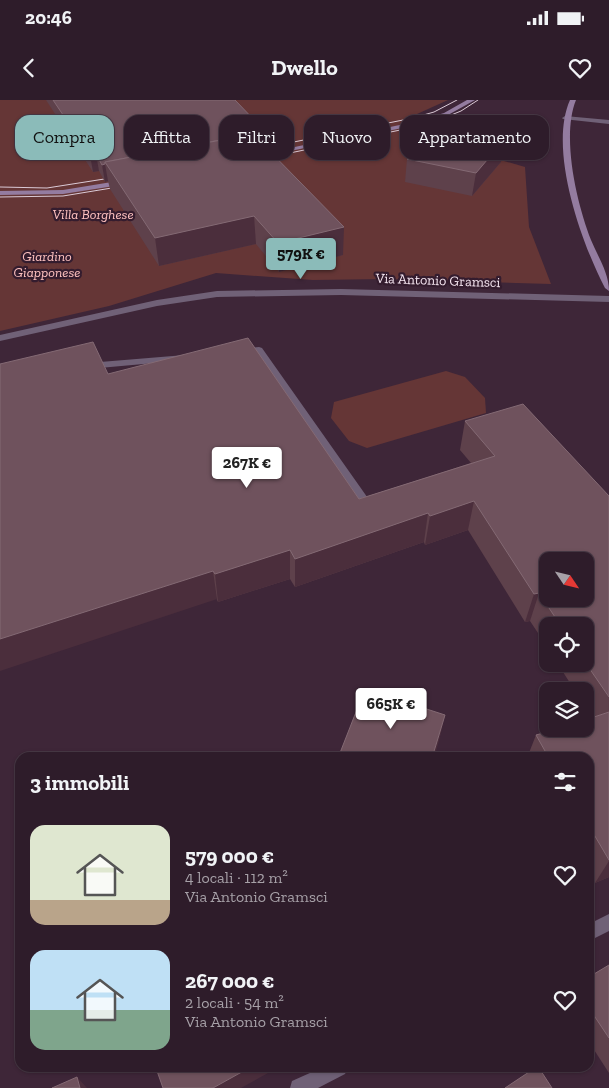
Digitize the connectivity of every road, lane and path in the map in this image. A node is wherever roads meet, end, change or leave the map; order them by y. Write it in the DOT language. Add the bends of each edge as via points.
graph roads {
  1 [pos="472,100"];
  2 [pos="573,100"];
  3 [pos="566,118"];
  4 [pos="609,122"];
  5 [pos="294,148"];
  6 [pos="134,180"];
  7 [pos="0,193"];
  8 [pos="609,288"];
  9 [pos="609,299"];
  10 [pos="0,338"];
  11 [pos="230,353"];
  12 [pos="192,357"];
  13 [pos="78,367"];
  14 [pos="361,497"];
  15 [pos="609,922"];
  16 [pos="594,930"];
  17 [pos="331,1072"];
  18 [pos="299,1088"];
  1 -- 5 [label="street" via="446,114 415,124"];
  2 -- 3 [label="street"];
  3 -- 4 [label="street"];
  3 -- 8 [label="street" via="573,201 586,244"];
  6 -- 7 [label="street" via="63,192"];
  9 -- 10 [label="street, Via Antonio Gramsci" via="340,292 205,295"];
  11 -- 14 [label="street" via="258,350"];
  12 -- 13 [label="street"];
  15 -- 16 [label="street"];
  17 -- 18 [label="street"];
}
